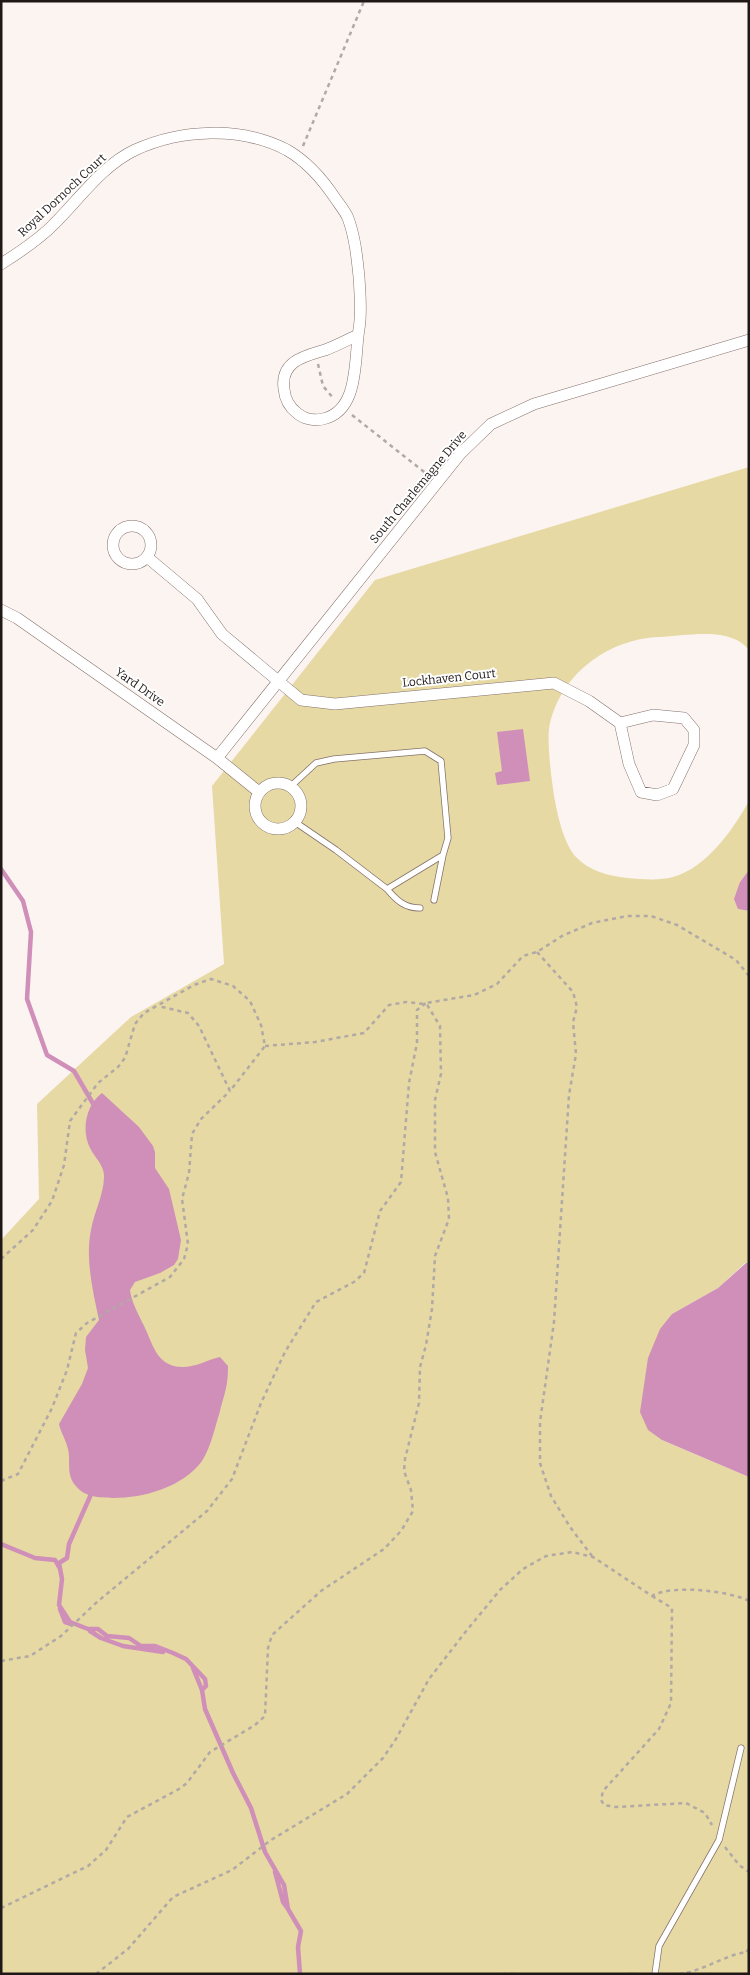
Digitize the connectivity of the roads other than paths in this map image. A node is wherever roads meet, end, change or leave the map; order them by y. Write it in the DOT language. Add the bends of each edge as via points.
graph roads {
  1 [pos="1,264"];
  2 [pos="358,335"];
  3 [pos="749,340"];
  4 [pos="147,557"];
  5 [pos="1,610"];
  6 [pos="277,681"];
  7 [pos="620,723"];
  8 [pos="217,758"];
  9 [pos="290,787"];
  10 [pos="259,792"];
  11 [pos="295,822"];
  12 [pos="443,855"];
  13 [pos="387,889"];
  14 [pos="434,900"];
  15 [pos="420,908"];
  16 [pos="741,1748"];
  17 [pos="655,1974"];
  1 -- 2 [label="street, Royal Dornoch Court" via="54,224 109,168 134,150 194,133 230,134 259,140 287,151 322,179 347,217 356,250 362,314"];
  2 -- 2 [label="street, Royal Dornoch Court" via="326,350 302,356 291,365 283,386 288,402 298,414 320,420 339,412 346,404 350,396"];
  3 -- 6 [label="street, South Charlemagne Drive" via="534,404 490,424 460,454"];
  4 -- 6 [label="street, Lockhaven Court" via="188,590 222,634"];
  5 -- 8 [label="street, Yard Drive"];
  6 -- 7 [label="street, Lockhaven Court" via="301,700 335,704 554,683 589,701"];
  6 -- 8 [label="street, South Charlemagne Drive"];
  7 -- 7 [label="street" via="629,764 642,792 657,795 673,789 694,744 694,730 684,718 653,715"];
  8 -- 10 [label="street, Yard Drive"];
  9 -- 10 [label="street" via="272,784"];
  9 -- 11 [label="street" via="301,801"];
  9 -- 12 [label="lane" via="316,763 425,751 441,761 448,838"];
  10 -- 11 [label="street" via="256,814 266,826 281,829"];
  11 -- 13 [label="lane"];
  12 -- 13 [label="lane"];
  12 -- 14 [label="lane"];
  13 -- 15 [label="lane" via="409,908"];
  16 -- 17 [label="lane" via="718,1840 659,1946"];
}
